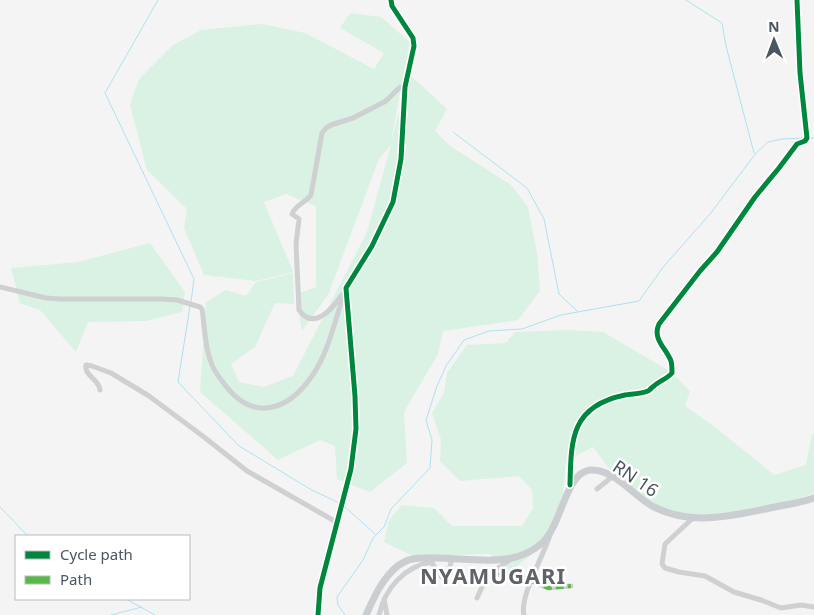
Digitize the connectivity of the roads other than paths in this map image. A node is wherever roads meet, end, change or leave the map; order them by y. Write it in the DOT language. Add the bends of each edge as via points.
graph roads {
  1 [pos="391,0"];
  2 [pos="797,0"];
  3 [pos="406,85"];
  4 [pos="0,287"];
  5 [pos="346,288"];
  6 [pos="100,390"];
  7 [pos="613,476"];
  8 [pos="570,486"];
  9 [pos="597,489"];
  10 [pos="814,498"];
  11 [pos="693,518"];
  12 [pos="338,523"];
  13 [pos="550,535"];
  14 [pos="452,558"];
  15 [pos="511,558"];
  16 [pos="431,560"];
  17 [pos="487,576"];
  18 [pos="531,581"];
  19 [pos="570,586"];
  20 [pos="478,598"];
  21 [pos="384,599"];
  22 [pos="814,607"];
  23 [pos="318,615"];
  24 [pos="366,615"];
  25 [pos="379,615"];
  26 [pos="387,615"];
  27 [pos="524,615"];
  1 -- 3 [label="street" via="414,42"];
  2 -- 8 [label="street" via="807,138 797,144 755,196 717,252 659,324 657,336 671,361 672,373 649,391 594,406 575,430"];
  3 -- 5 [label="street" via="401,159 393,202 372,246"];
  3 -- 5 [label="street" via="386,101 326,128 322,133 311,195 294,208 292,214 299,219 296,244 299,310 315,319 336,304"];
  4 -- 5 [label="street" via="46,298 162,299 200,307 211,364 219,377 236,396 251,406 265,409 294,397 312,376 327,345"];
  5 -- 12 [label="street" via="356,418 351,468"];
  6 -- 12 [label="street" via="87,373 86,365 110,373 149,396 247,471"];
  7 -- 8 [label="main road, RN 16 / RN 16" via="604,471 588,470"];
  7 -- 9 [label="street"];
  7 -- 11 [label="main road, RN 16 / RN 16" via="654,507"];
  8 -- 13 [label="main road"];
  10 -- 11 [label="main road, RN 16 / RN 16" via="728,516"];
  11 -- 22 [label="street" via="665,544 662,564 665,568 705,576 734,592 781,608"];
  12 -- 23 [label="street" via="320,588"];
  13 -- 15 [label="main road" via="531,552"];
  13 -- 18 [label="street"];
  14 -- 15 [label="main road"];
  14 -- 16 [label="main road"];
  14 -- 16 [label="street" via="448,574 443,578"];
  15 -- 17 [label="street"];
  16 -- 21 [label="street" via="414,567 396,581"];
  16 -- 24 [label="main road" via="407,560 392,571"];
  17 -- 18 [label="street" via="513,573"];
  17 -- 20 [label="street"];
  18 -- 19 [label="street" via="548,588"];
  18 -- 27 [label="street" via="522,609"];
  21 -- 25 [label="street"];
  21 -- 26 [label="street"];
}
